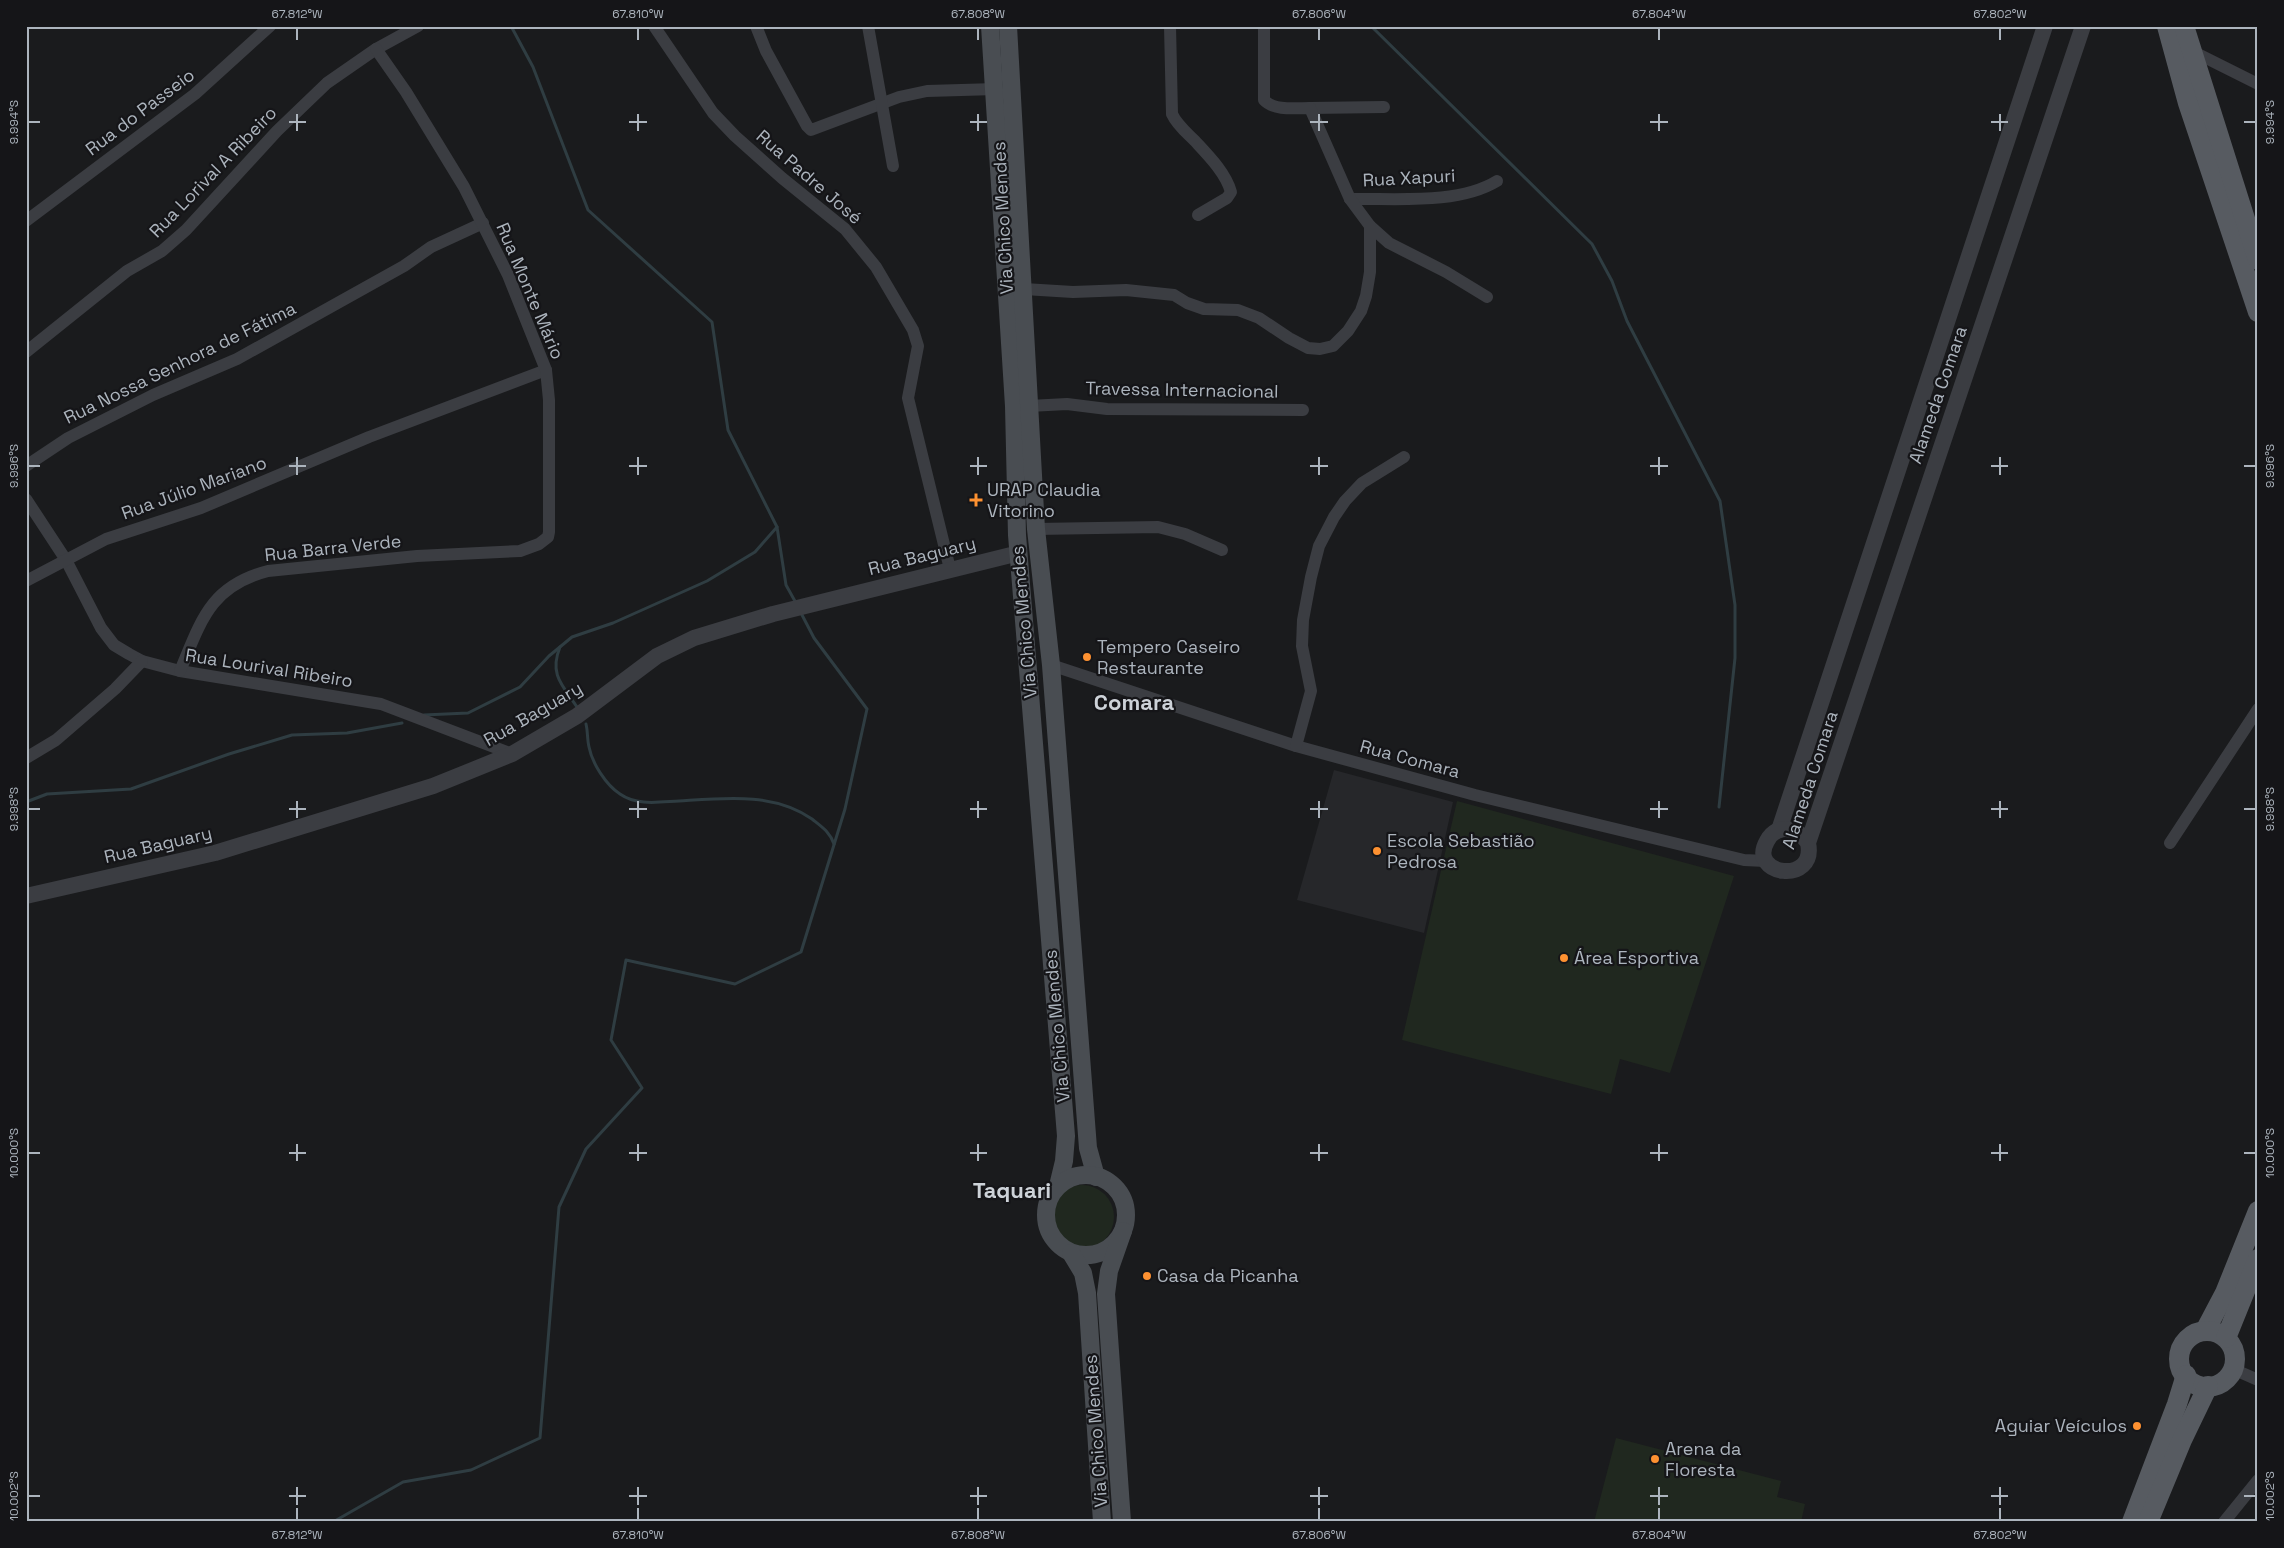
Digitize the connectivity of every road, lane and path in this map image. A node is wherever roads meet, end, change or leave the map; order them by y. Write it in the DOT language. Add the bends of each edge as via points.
graph roads {
  1 [pos="270,26"];
  2 [pos="418,26"];
  3 [pos="654,26"];
  4 [pos="756,26"];
  5 [pos="868,26"];
  6 [pos="990,26"];
  7 [pos="1008,26"];
  8 [pos="1170,26"];
  9 [pos="1264,26"];
  10 [pos="2045,26"];
  11 [pos="2083,26"];
  12 [pos="2167,26"];
  13 [pos="2184,26"];
  14 [pos="376,49"];
  15 [pos="2192,51"];
  16 [pos="2258,84"];
  17 [pos="996,89"];
  18 [pos="882,103"];
  19 [pos="1310,108"];
  20 [pos="1384,108"];
  21 [pos="893,166"];
  22 [pos="1497,182"];
  23 [pos="1350,199"];
  24 [pos="1198,215"];
  25 [pos="26,221"];
  26 [pos="483,223"];
  27 [pos="1370,226"];
  28 [pos="2258,260"];
  29 [pos="1024,289"];
  30 [pos="1487,297"];
  31 [pos="2258,312"];
  32 [pos="26,352"];
  33 [pos="546,370"];
  34 [pos="1029,406"];
  35 [pos="1303,410"];
  36 [pos="1404,457"];
  37 [pos="28,459"];
  38 [pos="26,499"];
  39 [pos="1036,529"];
  40 [pos="1222,550"];
  41 [pos="513,552"];
  42 [pos="1019,552"];
  43 [pos="66,560"];
  44 [pos="950,569"];
  45 [pos="26,581"];
  46 [pos="142,661"];
  47 [pos="1051,665"];
  48 [pos="180,671"];
  49 [pos="2257,712"];
  50 [pos="1296,746"];
  51 [pos="512,754"];
  52 [pos="26,758"];
  53 [pos="1779,830"];
  54 [pos="1808,843"];
  55 [pos="2170,843"];
  56 [pos="1766,862"];
  57 [pos="26,896"];
  58 [pos="1096,1177"];
  59 [pos="1058,1186"];
  60 [pos="2258,1211"];
  61 [pos="1123,1231"];
  62 [pos="1072,1253"];
  63 [pos="2258,1259"];
  64 [pos="2205,1331"];
  65 [pos="2226,1338"];
  66 [pos="2233,1369"];
  67 [pos="2186,1376"];
  68 [pos="2258,1380"];
  69 [pos="2208,1386"];
  70 [pos="2258,1480"];
  71 [pos="1102,1522"];
  72 [pos="1122,1522"];
  73 [pos="2132,1522"];
  74 [pos="2148,1522"];
  75 [pos="2224,1522"];
  1 -- 25 [label="street, Rua do Passeio" via="195,94"];
  2 -- 14 [label="street"];
  3 -- 44 [label="street, Rua Padre José" via="719,119 782,178 845,229 880,274 913,330 918,346 908,398"];
  4 -- 18 [label="street" via="808,128 817,129"];
  5 -- 18 [label="street"];
  6 -- 17 [label="main road, Via Chico Mendes"];
  7 -- 29 [label="main road, Via Chico Mendes"];
  8 -- 24 [label="street" via="1172,114 1228,182 1231,192 1227,198"];
  9 -- 19 [label="street" via="1264,100 1278,107"];
  10 -- 53 [label="street, Alameda Comara"];
  11 -- 54 [label="street, Alameda Comara"];
  12 -- 31 [label="main road" via="2188,104"];
  13 -- 15 [label="main road"];
  14 -- 26 [label="street, Rua Monte Mário" via="442,149"];
  14 -- 32 [label="street, Rua Lorival A Ribeiro" via="313,95 186,230 166,247 127,271"];
  15 -- 16 [label="street"];
  15 -- 28 [label="main road"];
  17 -- 18 [label="street" via="927,91"];
  17 -- 42 [label="main road, Via Chico Mendes"];
  18 -- 21 [label="street"];
  19 -- 20 [label="street"];
  19 -- 23 [label="street"];
  22 -- 23 [label="street, Rua Xapuri" via="1480,190 1441,197"];
  23 -- 27 [label="street"];
  26 -- 33 [label="street, Rua Monte Mário" via="508,274"];
  26 -- 37 [label="street, Rua Nossa Senhora de Fátima" via="431,247 404,266 248,353 153,395 68,438 48,452"];
  27 -- 29 [label="street" via="1370,272 1361,312 1333,346 1320,349 1308,348 1259,318 1233,309 1204,309 1174,295 1126,290 1073,292"];
  27 -- 30 [label="street" via="1390,244"];
  29 -- 34 [label="main road, Via Chico Mendes"];
  33 -- 41 [label="street, Rua Monte Mário" via="549,532 533,548"];
  33 -- 43 [label="street, Rua Júlio Mariano" via="369,437 201,508 106,539"];
  34 -- 35 [label="street, Travessa Internacional" via="1067,404 1107,409"];
  34 -- 39 [label="main road, Via Chico Mendes"];
  36 -- 50 [label="street" via="1362,483 1334,517 1319,546 1303,620 1302,646 1311,691"];
  38 -- 43 [label="street, Rua Lourival Ribeiro"];
  39 -- 40 [label="street" via="1158,527 1185,534"];
  39 -- 47 [label="main road, Via Chico Mendes"];
  41 -- 48 [label="street, Rua Barra Verde" via="417,556 252,575 225,590 208,610"];
  42 -- 44 [label="street, Rua Baguary"];
  42 -- 59 [label="main road, Via Chico Mendes" via="1066,1136"];
  43 -- 45 [label="street, Rua Júlio Mariano"];
  43 -- 46 [label="street, Rua Lourival Ribeiro" via="101,628 114,645"];
  44 -- 51 [label="street, Rua Baguary" via="773,614 694,638 657,656 577,716"];
  46 -- 48 [label="street, Rua Lourival Ribeiro"];
  46 -- 52 [label="street" via="119,686 56,740"];
  47 -- 50 [label="street, Rua Comara"];
  47 -- 58 [label="main road, Via Chico Mendes" via="1088,1148"];
  48 -- 51 [label="street, Rua Lourival Ribeiro" via="380,704"];
  49 -- 55 [label="street"];
  50 -- 56 [label="street, Rua Comara" via="1475,795 1744,860"];
  51 -- 57 [label="street, Rua Baguary" via="434,786 215,853"];
  53 -- 54 [label="street" via="1799,833"];
  53 -- 56 [label="street, Alameda Comara" via="1765,843"];
  54 -- 56 [label="street, Alameda Comara" via="1805,862 1794,870 1781,871"];
  58 -- 59 [label="main road" via="1070,1178"];
  58 -- 61 [label="main road" via="1106,1181 1122,1196 1126,1219"];
  59 -- 62 [label="main road" via="1048,1200 1045,1216 1048,1232 1058,1245"];
  60 -- 64 [label="main road" via="2225,1293"];
  61 -- 62 [label="main road" via="1105,1251 1092,1255"];
  61 -- 72 [label="main road, Via Chico Mendes" via="1109,1271 1106,1294"];
  62 -- 71 [label="main road, Via Chico Mendes" via="1083,1273 1087,1292"];
  63 -- 65 [label="main road"];
  64 -- 65 [label="main road" via="2216,1332"];
  64 -- 67 [label="main road" via="2190,1337 2180,1351 2181,1368"];
  65 -- 66 [label="main road" via="2234,1352"];
  66 -- 68 [label="street"];
  66 -- 69 [label="main road" via="2223,1381"];
  67 -- 69 [label="main road" via="2196,1384"];
  67 -- 73 [label="main road"];
  69 -- 74 [label="main road"];
  70 -- 75 [label="street"];
}
